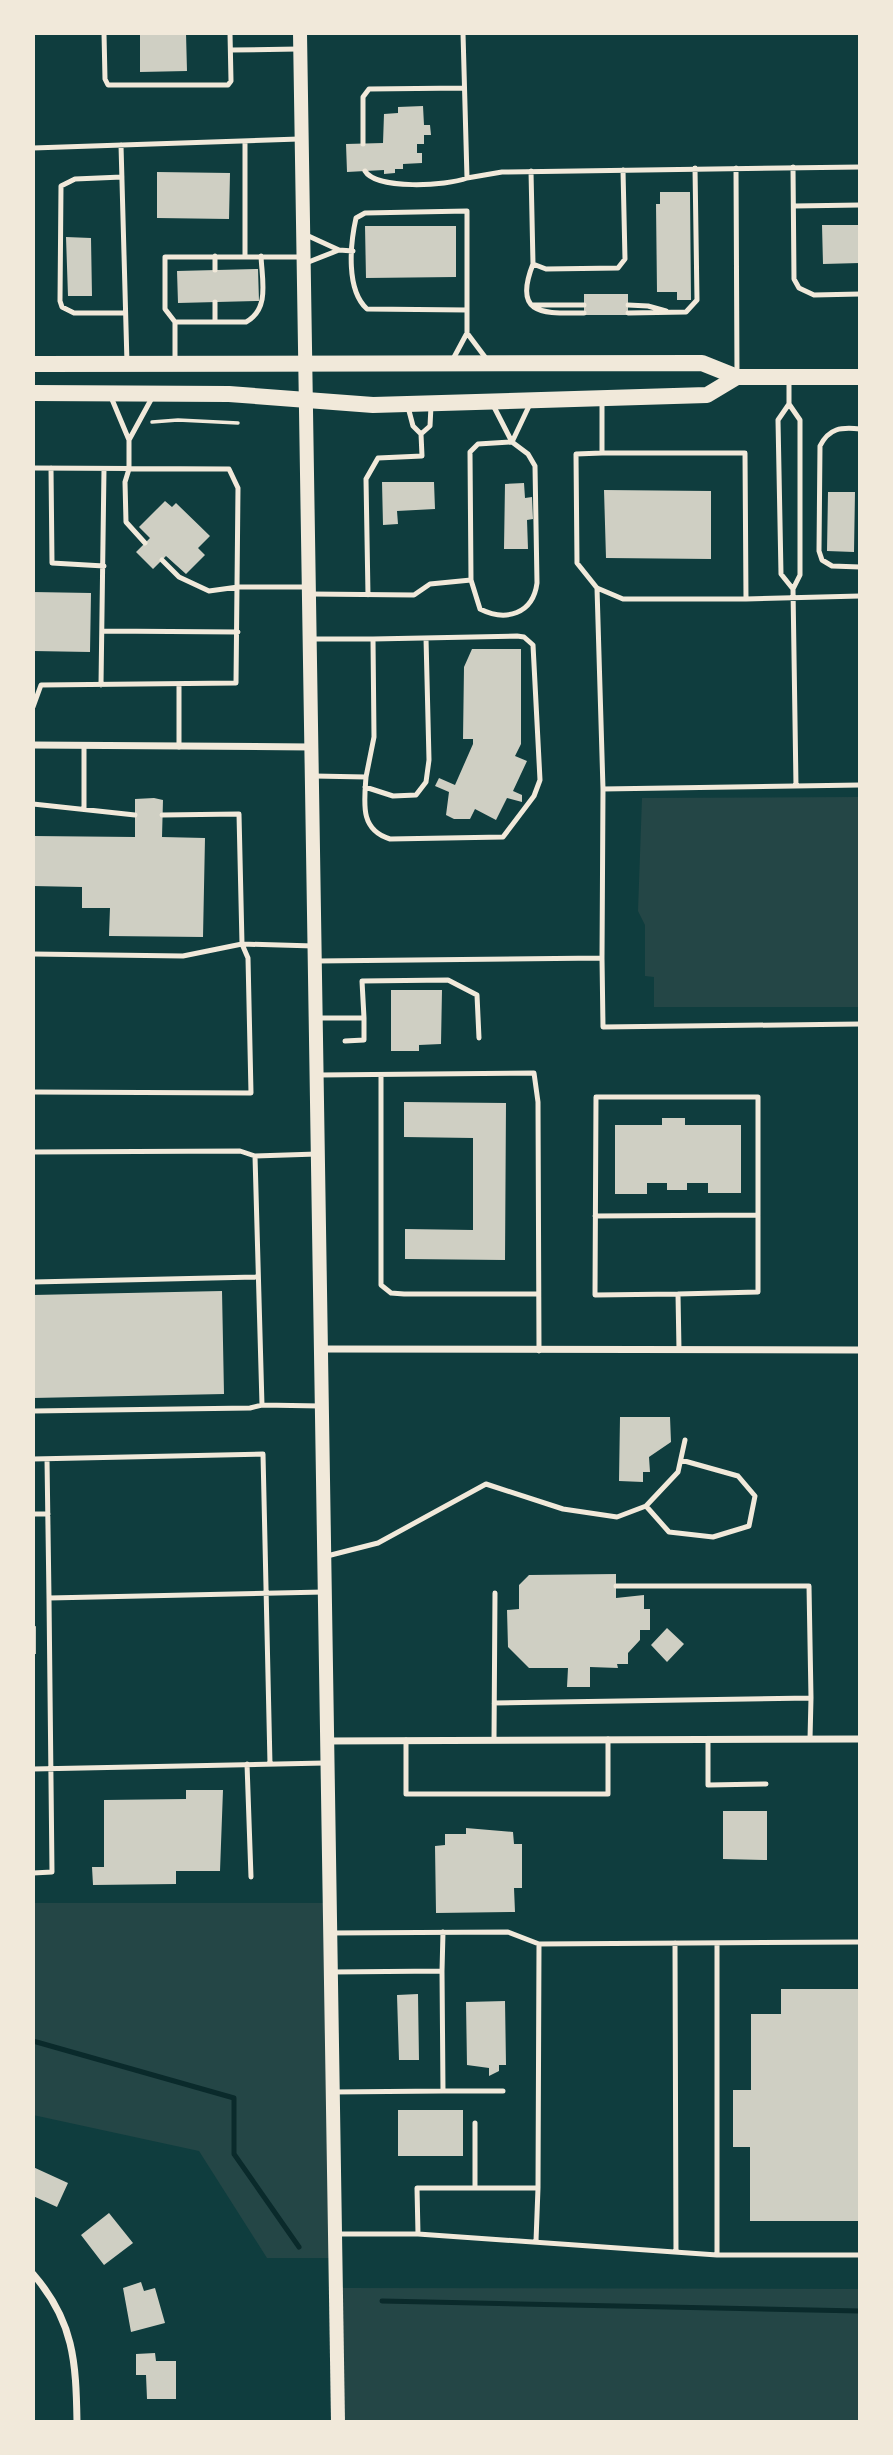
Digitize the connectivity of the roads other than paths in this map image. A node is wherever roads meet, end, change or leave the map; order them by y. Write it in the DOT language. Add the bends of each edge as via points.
graph roads {
  1 [pos="104,33"];
  2 [pos="230,33"];
  3 [pos="300,33"];
  4 [pos="463,33"];
  5 [pos="300,49"];
  6 [pos="231,50"];
  7 [pos="464,88"];
  8 [pos="302,139"];
  9 [pos="245,141"];
  10 [pos="363,144"];
  11 [pos="121,145"];
  12 [pos="33,148"];
  13 [pos="793,167"];
  14 [pos="860,167"];
  15 [pos="695,168"];
  16 [pos="736,168"];
  17 [pos="623,170"];
  18 [pos="365,171"];
  19 [pos="531,171"];
  20 [pos="122,177"];
  21 [pos="467,178"];
  22 [pos="794,205"];
  23 [pos="860,205"];
  24 [pos="303,234"];
  25 [pos="339,250"];
  26 [pos="353,251"];
  27 [pos="215,256"];
  28 [pos="245,256"];
  29 [pos="261,256"];
  30 [pos="304,261"];
  31 [pos="533,264"];
  32 [pos="215,270"];
  33 [pos="860,294"];
  34 [pos="215,302"];
  35 [pos="532,305"];
  36 [pos="584,305"];
  37 [pos="628,305"];
  38 [pos="467,310"];
  39 [pos="125,313"];
  40 [pos="584,313"];
  41 [pos="628,313"];
  42 [pos="673,314"];
  43 [pos="175,322"];
  44 [pos="215,322"];
  45 [pos="467,333"];
  46 [pos="33,364"];
  47 [pos="127,364"];
  48 [pos="175,365"];
  49 [pos="304,365"];
  50 [pos="450,365"];
  51 [pos="491,365"];
  52 [pos="860,376"];
  53 [pos="737,377"];
  54 [pos="789,377"];
  55 [pos="33,393"];
  56 [pos="109,393"];
  57 [pos="155,394"];
  58 [pos="603,398"];
  59 [pos="305,400"];
  60 [pos="533,400"];
  61 [pos="491,401"];
  62 [pos="432,403"];
  63 [pos="407,404"];
  64 [pos="789,404"];
  65 [pos="860,429"];
  66 [pos="421,434"];
  67 [pos="129,440"];
  68 [pos="512,442"];
  69 [pos="603,453"];
  70 [pos="33,468"];
  71 [pos="51,468"];
  72 [pos="104,469"];
  73 [pos="129,469"];
  74 [pos="145,544"];
  75 [pos="162,560"];
  76 [pos="104,566"];
  77 [pos="860,567"];
  78 [pos="471,580"];
  79 [pos="238,587"];
  80 [pos="597,588"];
  81 [pos="308,591"];
  82 [pos="793,593"];
  83 [pos="368,595"];
  84 [pos="860,596"];
  85 [pos="746,599"];
  86 [pos="102,631"];
  87 [pos="238,632"];
  88 [pos="426,638"];
  89 [pos="309,639"];
  90 [pos="373,639"];
  91 [pos="101,685"];
  92 [pos="179,685"];
  93 [pos="33,707"];
  94 [pos="33,745"];
  95 [pos="84,746"];
  96 [pos="179,747"];
  97 [pos="311,747"];
  98 [pos="311,776"];
  99 [pos="366,777"];
  100 [pos="860,785"];
  101 [pos="796,786"];
  102 [pos="365,787"];
  103 [pos="603,789"];
  104 [pos="33,804"];
  105 [pos="84,809"];
  106 [pos="135,815"];
  107 [pos="162,815"];
  108 [pos="242,944"];
  109 [pos="314,953"];
  110 [pos="33,954"];
  111 [pos="602,958"];
  112 [pos="315,1018"];
  113 [pos="364,1018"];
  114 [pos="860,1024"];
  115 [pos="479,1038"];
  116 [pos="345,1041"];
  117 [pos="316,1075"];
  118 [pos="382,1075"];
  119 [pos="33,1092"];
  120 [pos="33,1152"];
  121 [pos="317,1154"];
  122 [pos="255,1156"];
  123 [pos="758,1215"];
  124 [pos="596,1216"];
  125 [pos="257,1277"];
  126 [pos="33,1282"];
  127 [pos="538,1294"];
  128 [pos="678,1294"];
  129 [pos="321,1349"];
  130 [pos="679,1350"];
  131 [pos="860,1350"];
  132 [pos="539,1351"];
  133 [pos="262,1405"];
  134 [pos="321,1406"];
  135 [pos="33,1411"];
  136 [pos="685,1440"];
  137 [pos="33,1459"];
  138 [pos="47,1459"];
  139 [pos="681,1460"];
  140 [pos="646,1506"];
  141 [pos="33,1514"];
  142 [pos="48,1514"];
  143 [pos="324,1557"];
  144 [pos="616,1586"];
  145 [pos="324,1592"];
  146 [pos="266,1593"];
  147 [pos="495,1593"];
  148 [pos="50,1598"];
  149 [pos="811,1698"];
  150 [pos="494,1703"];
  151 [pos="494,1739"];
  152 [pos="608,1739"];
  153 [pos="708,1739"];
  154 [pos="810,1739"];
  155 [pos="860,1739"];
  156 [pos="406,1740"];
  157 [pos="327,1741"];
  158 [pos="328,1763"];
  159 [pos="247,1764"];
  160 [pos="270,1764"];
  161 [pos="33,1769"];
  162 [pos="53,1769"];
  163 [pos="765,1784"];
  164 [pos="33,1873"];
  165 [pos="251,1877"];
  166 [pos="443,1932"];
  167 [pos="330,1933"];
  168 [pos="860,1942"];
  169 [pos="675,1943"];
  170 [pos="717,1943"];
  171 [pos="539,1944"];
  172 [pos="442,1971"];
  173 [pos="331,1972"];
  174 [pos="443,2091"];
  175 [pos="503,2091"];
  176 [pos="333,2092"];
  177 [pos="475,2123"];
  178 [pos="475,2188"];
  179 [pos="538,2188"];
  180 [pos="335,2234"];
  181 [pos="418,2234"];
  182 [pos="536,2241"];
  183 [pos="676,2252"];
  184 [pos="718,2255"];
  185 [pos="860,2255"];
  186 [pos="33,2274"];
  187 [pos="77,2422"];
  188 [pos="338,2422"];
  1 -- 6 [label="lane" via="108,85 228,85 232,81"];
  2 -- 6 [label="lane"];
  3 -- 5 [label="main road"];
  4 -- 7 [label="lane"];
  5 -- 6 [label="lane"];
  5 -- 8 [label="main road"];
  7 -- 10 [label="lane" via="369,89 363,97"];
  7 -- 21 [label="lane"];
  8 -- 9 [label="lane"];
  8 -- 24 [label="main road"];
  9 -- 11 [label="lane"];
  9 -- 28 [label="lane"];
  11 -- 12 [label="lane"];
  11 -- 20 [label="lane"];
  13 -- 14 [label="lane"];
  13 -- 16 [label="lane"];
  13 -- 22 [label="lane"];
  15 -- 16 [label="lane"];
  15 -- 17 [label="lane"];
  15 -- 42 [label="lane" via="697,300 686,312"];
  16 -- 53 [label="lane"];
  17 -- 19 [label="lane"];
  17 -- 31 [label="lane" via="625,259 618,268 546,269"];
  18 -- 21 [label="lane" via="380,182 443,183"];
  19 -- 21 [label="lane"];
  19 -- 31 [label="lane"];
  20 -- 39 [label="lane"];
  20 -- 39 [label="lane" via="75,179 61,186 60,301 74,313"];
  22 -- 23 [label="lane"];
  22 -- 33 [label="lane" via="794,279 799,288 814,295"];
  24 -- 25 [label="lane"];
  24 -- 30 [label="main road"];
  25 -- 26 [label="lane"];
  25 -- 30 [label="lane"];
  26 -- 38 [label="lane" via="356,299 367,309"];
  26 -- 38 [label="lane" via="356,218 365,213 467,211"];
  27 -- 28 [label="lane"];
  27 -- 32 [label="lane"];
  27 -- 43 [label="lane" via="165,257 165,309"];
  28 -- 29 [label="lane"];
  29 -- 30 [label="lane"];
  29 -- 44 [label="lane" via="261,311 246,322"];
  30 -- 49 [label="main road"];
  31 -- 35 [label="lane" via="527,291"];
  34 -- 44 [label="lane"];
  35 -- 36 [label="lane"];
  35 -- 40 [label="lane" via="541,313"];
  37 -- 42 [label="lane"];
  38 -- 45 [label="lane"];
  39 -- 47 [label="lane"];
  41 -- 42 [label="lane"];
  43 -- 44 [label="lane"];
  43 -- 48 [label="lane"];
  45 -- 50 [label="lane"];
  45 -- 51 [label="lane"];
  46 -- 47 [label="main road"];
  47 -- 48 [label="main road"];
  48 -- 49 [label="main road"];
  49 -- 50 [label="main road"];
  49 -- 59 [label="main road"];
  50 -- 51 [label="main road"];
  51 -- 53 [label="main road" via="702,363"];
  52 -- 54 [label="main road"];
  53 -- 54 [label="main road"];
  53 -- 58 [label="main road" via="707,395"];
  54 -- 64 [label="lane"];
  55 -- 56 [label="main road"];
  56 -- 57 [label="main road"];
  56 -- 67 [label="lane"];
  57 -- 59 [label="main road"];
  57 -- 67 [label="lane"];
  58 -- 60 [label="main road"];
  58 -- 69 [label="lane"];
  59 -- 63 [label="main road"];
  59 -- 81 [label="main road"];
  60 -- 61 [label="main road"];
  60 -- 68 [label="lane"];
  61 -- 62 [label="main road"];
  61 -- 68 [label="lane"];
  62 -- 63 [label="main road"];
  62 -- 66 [label="lane" via="430,426"];
  63 -- 66 [label="lane"];
  64 -- 82 [label="lane" via="800,420 800,575"];
  64 -- 82 [label="lane" via="778,420 781,574"];
  65 -- 77 [label="lane" via="835,429 825,435 820,446 819,538 822,560 832,566"];
  66 -- 83 [label="lane" via="422,456 378,458 366,479"];
  67 -- 73 [label="lane"];
  68 -- 78 [label="lane" via="478,444 470,452"];
  68 -- 78 [label="lane" via="535,466 535,597 528,609 516,614 489,614 480,609"];
  69 -- 80 [label="lane" via="576,454 577,564"];
  69 -- 85 [label="lane" via="744,453"];
  70 -- 71 [label="lane"];
  71 -- 72 [label="lane"];
  71 -- 76 [label="lane" via="52,563"];
  72 -- 73 [label="lane"];
  72 -- 76 [label="lane"];
  73 -- 74 [label="lane" via="126,522"];
  73 -- 79 [label="lane" via="229,469 238,488"];
  75 -- 79 [label="lane" via="179,577 209,591"];
  76 -- 86 [label="lane"];
  78 -- 83 [label="lane" via="430,584 414,595"];
  79 -- 81 [label="lane"];
  79 -- 87 [label="lane"];
  80 -- 85 [label="lane" via="623,599"];
  80 -- 103 [label="lane"];
  81 -- 83 [label="lane"];
  81 -- 89 [label="main road"];
  82 -- 84 [label="lane"];
  82 -- 85 [label="lane"];
  82 -- 101 [label="lane"];
  86 -- 87 [label="lane"];
  86 -- 91 [label="lane"];
  87 -- 92 [label="lane" via="236,683"];
  88 -- 90 [label="lane"];
  88 -- 102 [label="lane" via="426,782 416,795 393,796"];
  88 -- 102 [label="lane" via="517,636 533,645 540,762 534,796 503,837 390,839 374,832 367,822"];
  89 -- 90 [label="lane"];
  89 -- 97 [label="main road"];
  90 -- 99 [label="lane" via="374,737"];
  91 -- 92 [label="lane"];
  91 -- 93 [label="lane" via="41,685"];
  92 -- 96 [label="lane"];
  94 -- 95 [label="street"];
  95 -- 96 [label="street"];
  95 -- 105 [label="lane"];
  96 -- 97 [label="street"];
  97 -- 98 [label="main road"];
  98 -- 99 [label="lane"];
  98 -- 109 [label="main road"];
  99 -- 102 [label="lane"];
  100 -- 101 [label="lane"];
  101 -- 103 [label="lane"];
  103 -- 111 [label="lane"];
  104 -- 105 [label="lane"];
  105 -- 106 [label="lane"];
  107 -- 108 [label="lane" via="239,814"];
  108 -- 109 [label="lane"];
  108 -- 110 [label="lane" via="183,956"];
  108 -- 119 [label="lane" via="248,958 251,1093"];
  109 -- 111 [label="lane"];
  109 -- 112 [label="main road"];
  111 -- 114 [label="lane" via="603,1027"];
  112 -- 113 [label="lane"];
  112 -- 117 [label="main road"];
  113 -- 115 [label="lane" via="362,981 447,980 477,995"];
  113 -- 116 [label="lane" via="364,1041"];
  117 -- 118 [label="lane"];
  117 -- 121 [label="main road"];
  118 -- 127 [label="lane" via="382,1285 391,1293 404,1294"];
  118 -- 127 [label="lane" via="534,1073"];
  120 -- 122 [label="lane" via="240,1151"];
  121 -- 122 [label="lane"];
  121 -- 129 [label="main road"];
  122 -- 125 [label="lane"];
  123 -- 124 [label="lane"];
  123 -- 124 [label="lane" via="758,1097 596,1097"];
  123 -- 128 [label="lane" via="758,1292"];
  124 -- 128 [label="lane" via="595,1295"];
  125 -- 126 [label="lane"];
  125 -- 133 [label="lane"];
  127 -- 132 [label="lane"];
  128 -- 130 [label="lane"];
  129 -- 132 [label="street"];
  129 -- 134 [label="main road"];
  130 -- 131 [label="street"];
  130 -- 132 [label="street"];
  133 -- 134 [label="lane"];
  133 -- 135 [label="lane"];
  134 -- 143 [label="main road"];
  136 -- 139 [label="lane"];
  137 -- 138 [label="lane"];
  138 -- 142 [label="lane"];
  138 -- 146 [label="lane" via="263,1454"];
  139 -- 140 [label="lane" via="678,1472"];
  139 -- 140 [label="lane" via="738,1476 755,1496 749,1525 713,1537 669,1532"];
  140 -- 143 [label="lane" via="617,1517 563,1510 486,1484 378,1542"];
  141 -- 142 [label="lane"];
  142 -- 148 [label="lane"];
  143 -- 145 [label="main road"];
  144 -- 149 [label="lane" via="809,1586"];
  145 -- 146 [label="lane"];
  145 -- 157 [label="main road"];
  146 -- 148 [label="lane"];
  146 -- 160 [label="lane"];
  147 -- 150 [label="lane"];
  148 -- 162 [label="lane"];
  149 -- 150 [label="lane"];
  149 -- 154 [label="lane"];
  150 -- 151 [label="lane"];
  151 -- 152 [label="street"];
  151 -- 156 [label="street"];
  152 -- 153 [label="street"];
  152 -- 156 [label="lane" via="608,1794 406,1794"];
  153 -- 154 [label="street"];
  153 -- 163 [label="lane" via="708,1785"];
  154 -- 155 [label="street"];
  156 -- 157 [label="street"];
  157 -- 158 [label="main road"];
  158 -- 160 [label="lane"];
  158 -- 167 [label="main road"];
  159 -- 160 [label="lane"];
  159 -- 162 [label="lane"];
  159 -- 165 [label="lane"];
  161 -- 162 [label="lane"];
  162 -- 164 [label="lane" via="52,1872"];
  166 -- 167 [label="lane"];
  166 -- 171 [label="lane" via="508,1932"];
  166 -- 172 [label="lane"];
  167 -- 173 [label="main road"];
  168 -- 170 [label="lane"];
  169 -- 170 [label="lane"];
  169 -- 171 [label="lane"];
  169 -- 183 [label="lane"];
  170 -- 184 [label="lane"];
  171 -- 179 [label="lane"];
  172 -- 173 [label="lane"];
  172 -- 174 [label="lane"];
  173 -- 176 [label="main road"];
  174 -- 175 [label="lane"];
  174 -- 176 [label="lane"];
  176 -- 180 [label="main road"];
  177 -- 178 [label="lane"];
  178 -- 179 [label="lane"];
  178 -- 181 [label="lane" via="417,2188"];
  179 -- 182 [label="lane"];
  180 -- 181 [label="lane"];
  180 -- 188 [label="main road"];
  181 -- 182 [label="lane"];
  182 -- 183 [label="lane"];
  183 -- 184 [label="lane"];
  184 -- 185 [label="lane"];
  186 -- 187 [label="street" via="68,2330 75,2360"];
}
